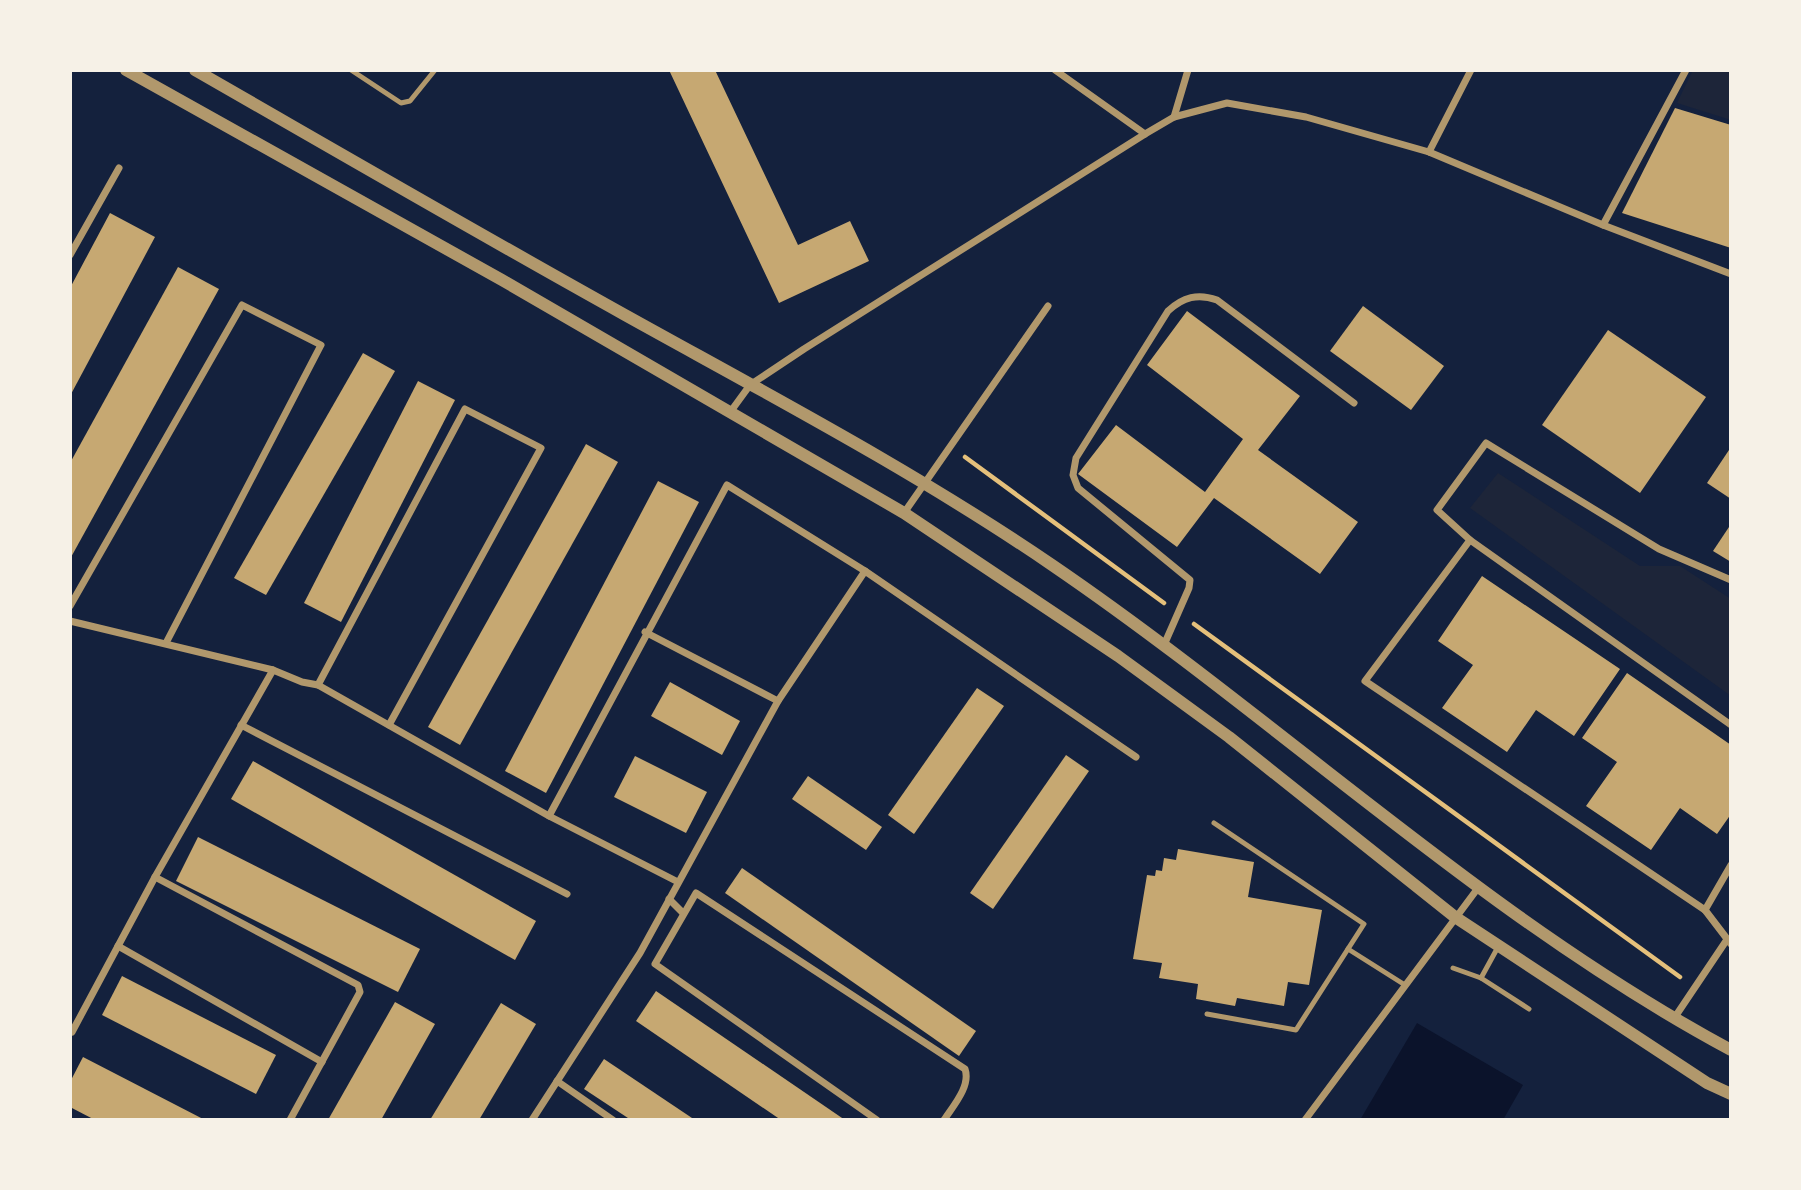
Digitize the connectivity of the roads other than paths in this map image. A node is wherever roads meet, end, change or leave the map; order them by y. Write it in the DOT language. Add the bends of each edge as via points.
graph roads {
  1 [pos="126,70"];
  2 [pos="195,70"];
  3 [pos="351,70"];
  4 [pos="435,70"];
  5 [pos="1055,70"];
  6 [pos="1188,70"];
  7 [pos="1471,70"];
  8 [pos="1686,70"];
  9 [pos="1174,117"];
  10 [pos="1145,134"];
  11 [pos="1429,152"];
  12 [pos="119,168"];
  13 [pos="1604,225"];
  14 [pos="70,255"];
  15 [pos="1731,274"];
  16 [pos="1048,306"];
  17 [pos="750,385"];
  18 [pos="1354,403"];
  19 [pos="731,411"];
  20 [pos="925,481"];
  21 [pos="904,513"];
  22 [pos="1470,540"];
  23 [pos="864,571"];
  24 [pos="1731,580"];
  25 [pos="70,606"];
  26 [pos="70,621"];
  27 [pos="645,632"];
  28 [pos="166,643"];
  29 [pos="1164,645"];
  30 [pos="273,670"];
  31 [pos="318,685"];
  32 [pos="778,701"];
  33 [pos="242,725"];
  34 [pos="389,725"];
  35 [pos="1731,725"];
  36 [pos="1136,757"];
  37 [pos="549,816"];
  38 [pos="1214,823"];
  39 [pos="1731,865"];
  40 [pos="155,877"];
  41 [pos="678,882"];
  42 [pos="1478,888"];
  43 [pos="567,894"];
  44 [pos="669,898"];
  45 [pos="1705,910"];
  46 [pos="683,913"];
  47 [pos="1455,917"];
  48 [pos="1728,942"];
  49 [pos="118,946"];
  50 [pos="1498,947"];
  51 [pos="1348,949"];
  52 [pos="1453,968"];
  53 [pos="1481,978"];
  54 [pos="1405,985"];
  55 [pos="1530,1009"];
  56 [pos="1207,1014"];
  57 [pos="1675,1017"];
  58 [pos="72,1032"];
  59 [pos="1730,1047"];
  60 [pos="322,1062"];
  61 [pos="557,1082"];
  62 [pos="1731,1094"];
  63 [pos="290,1120"];
  64 [pos="532,1120"];
  65 [pos="613,1120"];
  66 [pos="877,1120"];
  67 [pos="944,1120"];
  68 [pos="1305,1120"];
  1 -- 19 [label="street"];
  2 -- 17 [label="street"];
  3 -- 4 [label="lane" via="401,103 410,101"];
  5 -- 10 [label="street"];
  6 -- 9 [label="street"];
  7 -- 11 [label="street"];
  8 -- 13 [label="street"];
  9 -- 10 [label="street"];
  9 -- 11 [label="street" via="1227,103 1306,117"];
  10 -- 17 [label="street"];
  11 -- 13 [label="street"];
  12 -- 14 [label="street"];
  13 -- 15 [label="street"];
  16 -- 20 [label="street"];
  17 -- 19 [label="street"];
  17 -- 20 [label="street"];
  18 -- 29 [label="street" via="1217,300 1200,295 1177,302 1168,311 1076,458 1073,475 1078,488 1190,580"];
  19 -- 21 [label="street"];
  20 -- 21 [label="street"];
  20 -- 29 [label="street"];
  21 -- 47 [label="street" via="1118,656 1229,737"];
  22 -- 24 [label="street" via="1437,510 1486,443 1659,549"];
  22 -- 35 [label="street"];
  22 -- 45 [label="street" via="1365,681"];
  23 -- 27 [label="street" via="727,485"];
  23 -- 32 [label="street"];
  23 -- 36 [label="street"];
  25 -- 28 [label="street" via="242,304 321,345"];
  26 -- 28 [label="street"];
  27 -- 32 [label="street"];
  27 -- 37 [label="street"];
  28 -- 30 [label="street"];
  29 -- 42 [label="street"];
  30 -- 31 [label="street"];
  30 -- 33 [label="street"];
  31 -- 34 [label="street"];
  31 -- 34 [label="street" via="465,409 541,448"];
  32 -- 41 [label="street"];
  33 -- 40 [label="street"];
  33 -- 43 [label="street"];
  34 -- 37 [label="street"];
  37 -- 41 [label="street"];
  38 -- 51 [label="lane" via="1364,924"];
  39 -- 45 [label="street"];
  40 -- 49 [label="street"];
  40 -- 60 [label="street" via="358,985 360,992"];
  41 -- 44 [label="street"];
  42 -- 47 [label="street"];
  42 -- 57 [label="street"];
  44 -- 46 [label="street"];
  44 -- 61 [label="street" via="640,953"];
  45 -- 48 [label="street"];
  46 -- 66 [label="street" via="655,964"];
  46 -- 67 [label="street" via="696,893 965,1069 962,1091"];
  47 -- 50 [label="street"];
  47 -- 54 [label="street"];
  48 -- 57 [label="street"];
  49 -- 58 [label="street"];
  49 -- 60 [label="street"];
  50 -- 53 [label="lane"];
  50 -- 62 [label="street" via="1707,1083"];
  51 -- 54 [label="lane"];
  51 -- 56 [label="lane" via="1296,1030"];
  52 -- 53 [label="lane"];
  53 -- 55 [label="lane"];
  54 -- 68 [label="street"];
  57 -- 59 [label="street"];
  60 -- 63 [label="street"];
  61 -- 64 [label="street"];
  61 -- 65 [label="street"];
}
